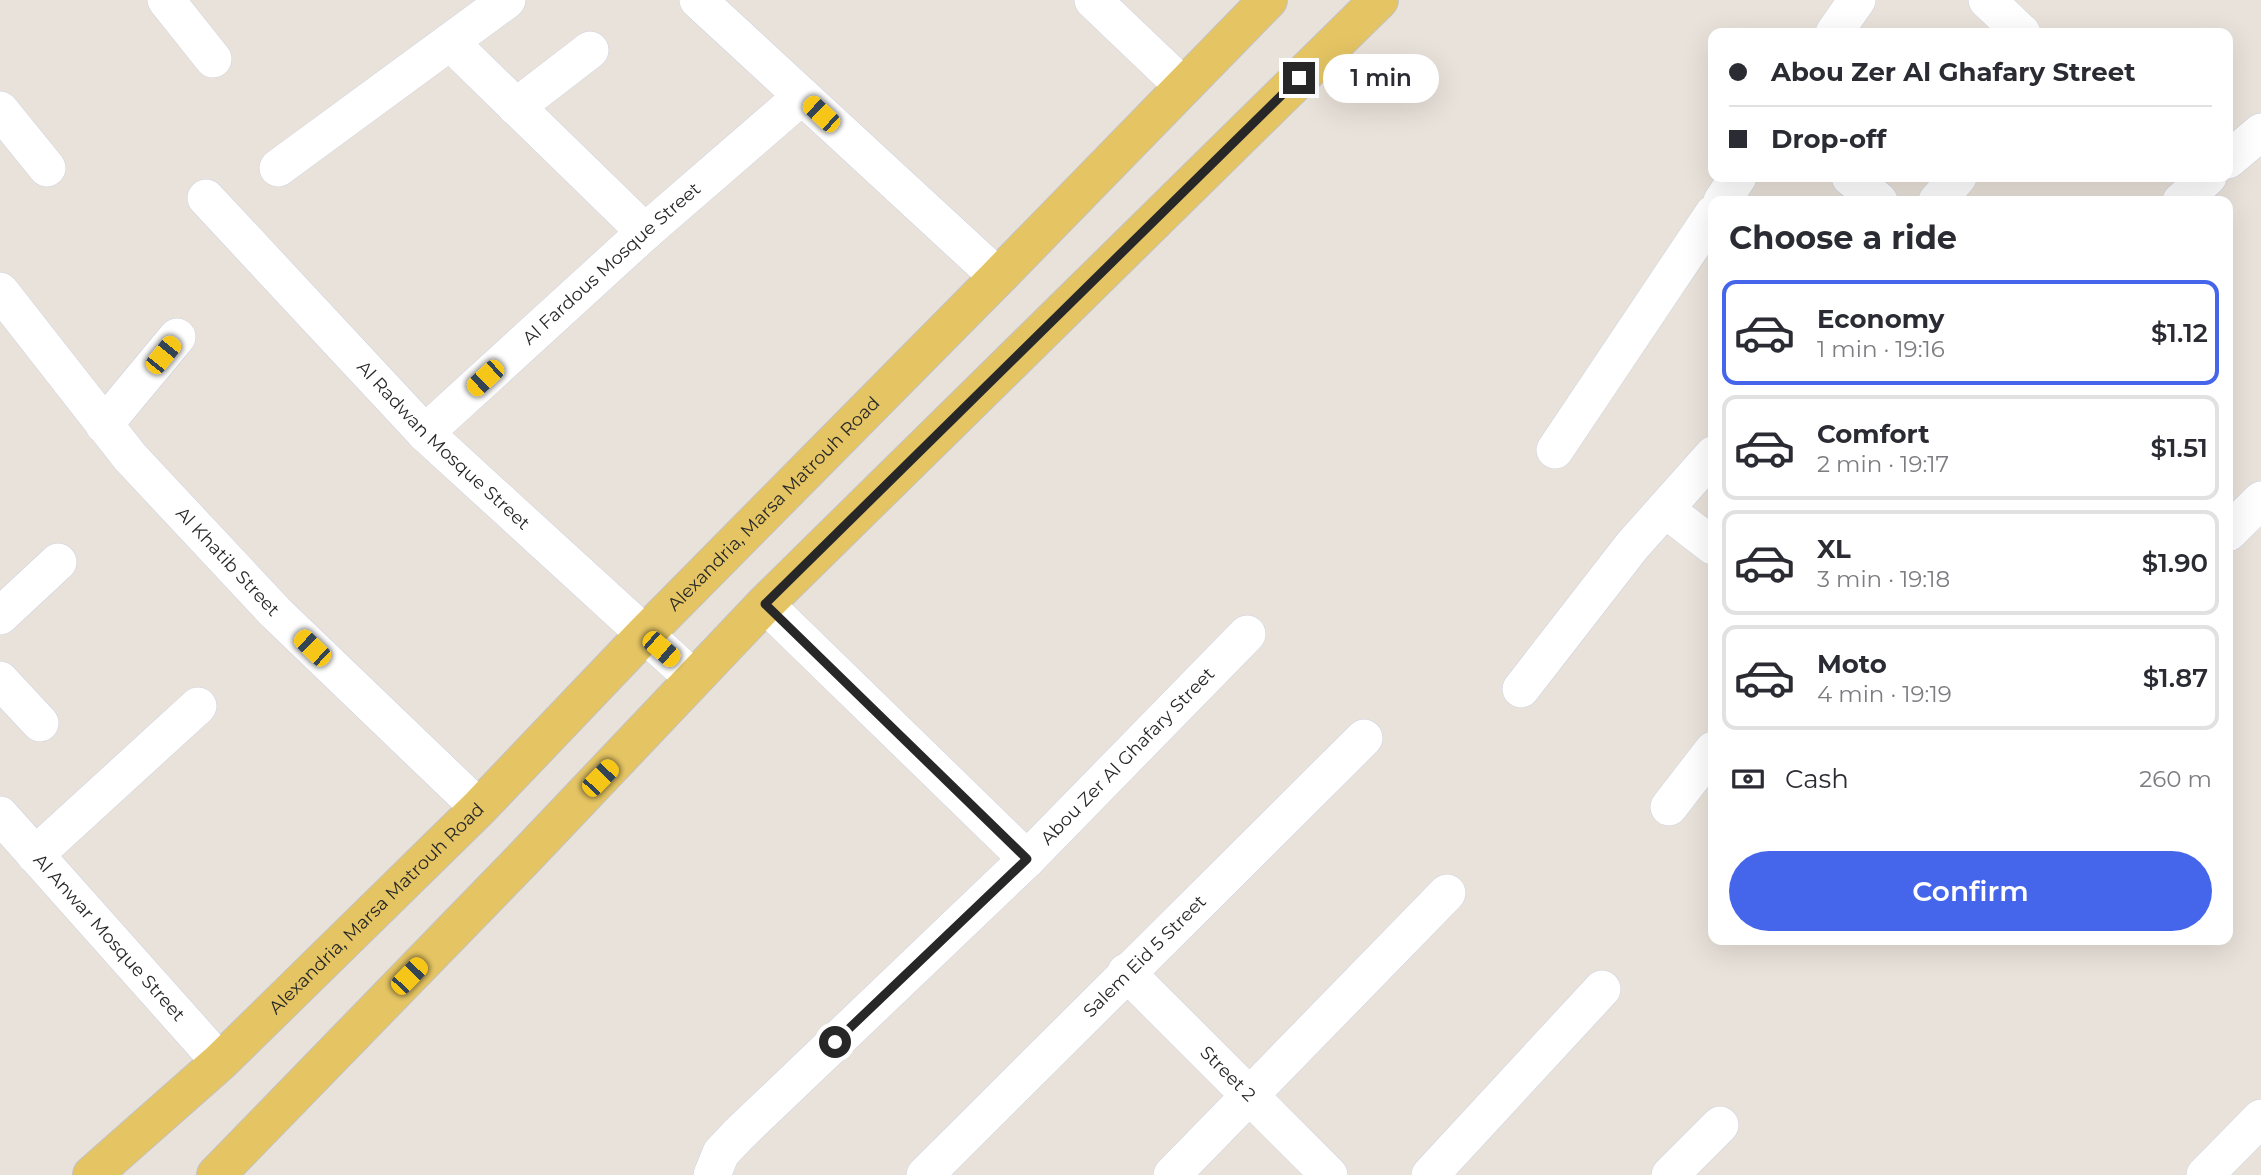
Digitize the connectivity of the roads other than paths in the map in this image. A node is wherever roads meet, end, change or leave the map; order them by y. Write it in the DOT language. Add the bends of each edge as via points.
graph roads {
  1 [pos="166,0"];
  2 [pos="507,0"];
  3 [pos="698,0"];
  4 [pos="1093,0"];
  5 [pos="1268,0"];
  6 [pos="1379,0"];
  7 [pos="1857,0"];
  8 [pos="1837,28"];
  9 [pos="450,42"];
  10 [pos="590,50"];
  11 [pos="213,59"];
  12 [pos="1183,86"];
  13 [pos="802,96"];
  14 [pos="516,107"];
  15 [pos="0,110"];
  16 [pos="2261,132"];
  17 [pos="2233,156"];
  18 [pos="47,168"];
  19 [pos="278,168"];
  20 [pos="1856,182"];
  21 [pos="1954,182"];
  22 [pos="1873,196"];
  23 [pos="1941,196"];
  24 [pos="206,198"];
  25 [pos="1708,221"];
  26 [pos="645,232"];
  27 [pos="998,277"];
  28 [pos="0,291"];
  29 [pos="177,337"];
  30 [pos="104,425"];
  31 [pos="425,433"];
  32 [pos="1555,450"];
  33 [pos="1708,461"];
  34 [pos="2261,500"];
  35 [pos="1665,509"];
  36 [pos="2233,528"];
  37 [pos="1708,542"];
  38 [pos="58,562"];
  39 [pos="765,604"];
  40 [pos="1,613"];
  41 [pos="1248,634"];
  42 [pos="644,635"];
  43 [pos="694,679"];
  44 [pos="0,680"];
  45 [pos="1521,689"];
  46 [pos="198,706"];
  47 [pos="40,723"];
  48 [pos="1364,738"];
  49 [pos="1708,756"];
  50 [pos="1669,807"];
  51 [pos="479,808"];
  52 [pos="3,824"];
  53 [pos="35,855"];
  54 [pos="1027,859"];
  55 [pos="1447,893"];
  56 [pos="1126,972"];
  57 [pos="1602,989"];
  58 [pos="220,1062"];
  59 [pos="1250,1095"];
  60 [pos="2261,1118"];
  61 [pos="1720,1125"];
  62 [pos="92,1175"];
  63 [pos="216,1175"];
  64 [pos="712,1175"];
  65 [pos="925,1175"];
  66 [pos="1172,1175"];
  67 [pos="1329,1175"];
  68 [pos="1430,1175"];
  69 [pos="1671,1175"];
  70 [pos="2205,1175"];
  1 -- 11 [label="street"];
  2 -- 9 [label="street"];
  3 -- 13 [label="street"];
  4 -- 12 [label="street"];
  5 -- 12 [label="main road, Alexandria, Marsa Matrouh Road"];
  6 -- 39 [label="main road"];
  7 -- 8 [label="street"];
  9 -- 14 [label="street"];
  9 -- 19 [label="street"];
  10 -- 14 [label="street"];
  12 -- 27 [label="main road, Alexandria, Marsa Matrouh Road"];
  13 -- 26 [label="street, Al Fardous Mosque Street"];
  13 -- 27 [label="street"];
  14 -- 26 [label="street"];
  15 -- 18 [label="street"];
  16 -- 17 [label="street"];
  20 -- 22 [label="street"];
  21 -- 23 [label="street"];
  24 -- 31 [label="street, Al Radwan Mosque Street"];
  25 -- 32 [label="street"];
  26 -- 31 [label="street, Al Fardous Mosque Street"];
  27 -- 42 [label="main road, Alexandria, Marsa Matrouh Road"];
  28 -- 30 [label="street, Al Khatib Street"];
  29 -- 30 [label="street"];
  30 -- 51 [label="street, Al Khatib Street" via="275,612"];
  31 -- 42 [label="street, Al Radwan Mosque Street"];
  33 -- 35 [label="street"];
  34 -- 36 [label="street"];
  35 -- 37 [label="street"];
  35 -- 45 [label="street"];
  38 -- 40 [label="street"];
  39 -- 43 [label="main road"];
  39 -- 54 [label="street"];
  41 -- 54 [label="street, Abou Zer Al Ghafary Street"];
  42 -- 43 [label="street, Al Radwan Mosque Street"];
  42 -- 51 [label="main road, Alexandria, Marsa Matrouh Road"];
  43 -- 63 [label="main road"];
  44 -- 47 [label="street"];
  46 -- 53 [label="street"];
  48 -- 56 [label="street, Salem Eid 5 Street"];
  49 -- 50 [label="street"];
  51 -- 58 [label="main road, Alexandria, Marsa Matrouh Road"];
  52 -- 53 [label="street, Al Anwar Mosque Street"];
  53 -- 58 [label="street, Al Anwar Mosque Street"];
  54 -- 64 [label="street, Abou Zer Al Ghafary Street" via="739,1134 721,1153"];
  55 -- 59 [label="street"];
  56 -- 59 [label="street, Street 2"];
  56 -- 65 [label="street, Salem Eid 5 Street"];
  57 -- 68 [label="street"];
  58 -- 62 [label="main road, Alexandria, Marsa Matrouh Road"];
  59 -- 66 [label="street"];
  59 -- 67 [label="street, Street 2"];
  60 -- 70 [label="street"];
  61 -- 69 [label="street"];
}
